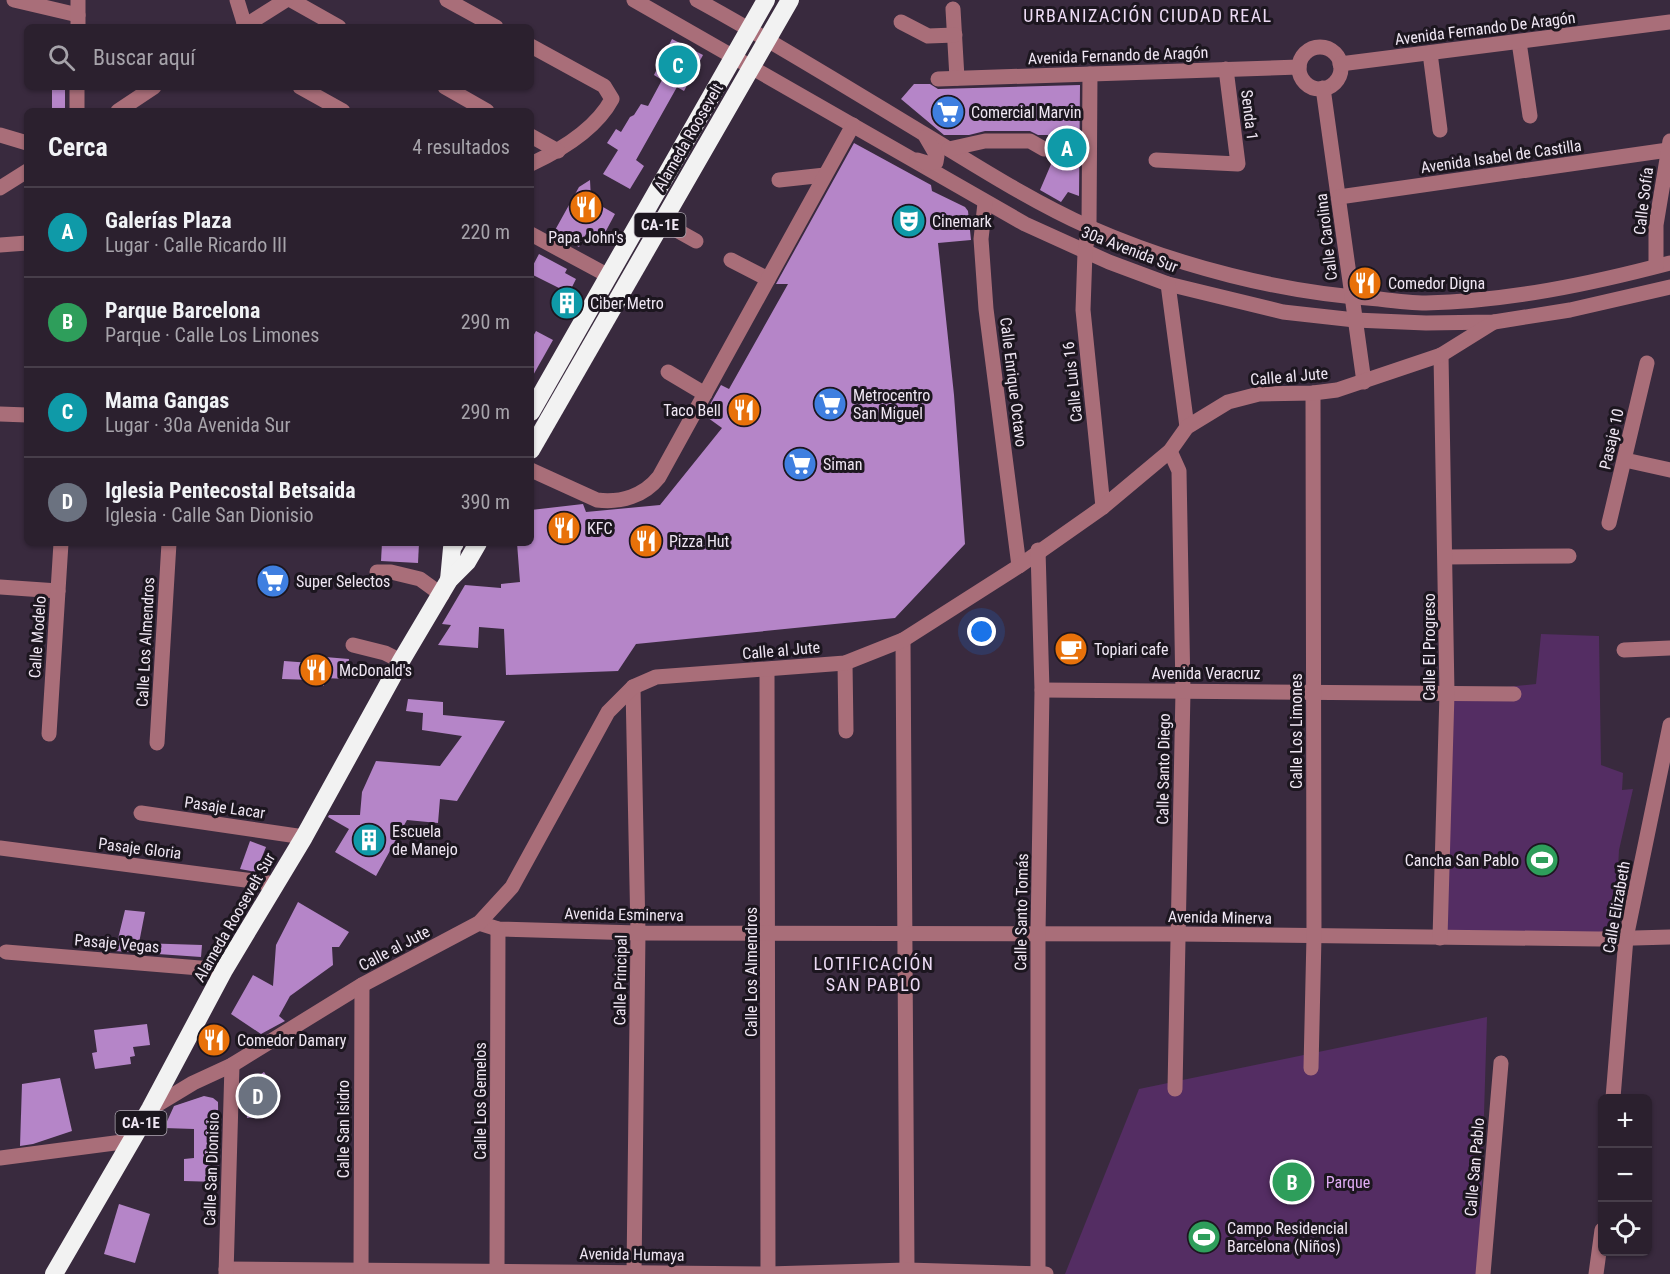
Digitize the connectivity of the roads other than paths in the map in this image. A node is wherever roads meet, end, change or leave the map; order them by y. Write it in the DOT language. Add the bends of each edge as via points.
graph roads {
  1 [pos="14,0"];
  2 [pos="237,0"];
  3 [pos="286,0"];
  4 [pos="291,0"];
  5 [pos="447,0"];
  6 [pos="634,0"];
  7 [pos="697,0"];
  8 [pos="766,0"];
  9 [pos="790,0"];
  10 [pos="953,9"];
  11 [pos="78,14"];
  12 [pos="901,22"];
  13 [pos="1670,22"];
  14 [pos="243,24"];
  15 [pos="249,24"];
  16 [pos="334,24"];
  17 [pos="491,24"];
  18 [pos="749,29"];
  19 [pos="955,35"];
  20 [pos="767,39"];
  21 [pos="1519,42"];
  22 [pos="534,48"];
  23 [pos="1430,53"];
  24 [pos="733,57"];
  25 [pos="1340,64"];
  26 [pos="750,67"];
  27 [pos="1299,67"];
  28 [pos="1226,69"];
  29 [pos="1090,74"];
  30 [pos="957,78"];
  31 [pos="938,79"];
  32 [pos="1323,88"];
  33 [pos="77,90"];
  34 [pos="150,90"];
  35 [pos="305,90"];
  36 [pos="450,90"];
  37 [pos="77,108"];
  38 [pos="122,108"];
  39 [pos="338,108"];
  40 [pos="482,108"];
  41 [pos="1530,116"];
  42 [pos="853,125"];
  43 [pos="1440,130"];
  44 [pos="924,134"];
  45 [pos="0,135"];
  46 [pos="534,138"];
  47 [pos="24,142"];
  48 [pos="1669,146"];
  49 [pos="949,149"];
  50 [pos="1044,149"];
  51 [pos="558,151"];
  52 [pos="905,157"];
  53 [pos="1156,160"];
  54 [pos="969,162"];
  55 [pos="534,163"];
  56 [pos="24,173"];
  57 [pos="825,175"];
  58 [pos="779,180"];
  59 [pos="953,184"];
  60 [pos="0,188"];
  61 [pos="1339,197"];
  62 [pos="985,203"];
  63 [pos="662,222"];
  64 [pos="1089,226"];
  65 [pos="534,236"];
  66 [pos="696,241"];
  67 [pos="24,243"];
  68 [pos="0,245"];
  69 [pos="1085,252"];
  70 [pos="731,260"];
  71 [pos="1663,265"];
  72 [pos="608,275"];
  73 [pos="768,279"];
  74 [pos="1168,284"];
  75 [pos="1670,287"];
  76 [pos="1351,297"];
  77 [pos="1355,320"];
  78 [pos="1494,322"];
  79 [pos="1441,355"];
  80 [pos="1647,363"];
  81 [pos="668,372"];
  82 [pos="1364,382"];
  83 [pos="1313,393"];
  84 [pos="705,394"];
  85 [pos="534,407"];
  86 [pos="0,414"];
  87 [pos="24,415"];
  88 [pos="1187,427"];
  89 [pos="534,445"];
  90 [pos="1170,452"];
  91 [pos="1625,460"];
  92 [pos="1670,470"];
  93 [pos="534,471"];
  94 [pos="1103,507"];
  95 [pos="1609,523"];
  96 [pos="61,546"];
  97 [pos="169,546"];
  98 [pos="453,546"];
  99 [pos="476,546"];
  100 [pos="1038,550"];
  101 [pos="1569,556"];
  102 [pos="1446,557"];
  103 [pos="1019,566"];
  104 [pos="377,572"];
  105 [pos="0,587"];
  106 [pos="445,588"];
  107 [pos="58,591"];
  108 [pos="903,640"];
  109 [pos="353,645"];
  110 [pos="1670,648"];
  111 [pos="1624,650"];
  112 [pos="401,661"];
  113 [pos="845,663"];
  114 [pos="767,670"];
  115 [pos="633,687"];
  116 [pos="1042,690"];
  117 [pos="1183,691"];
  118 [pos="1314,692"];
  119 [pos="1448,693"];
  120 [pos="1514,694"];
  121 [pos="1670,725"];
  122 [pos="846,731"];
  123 [pos="49,734"];
  124 [pos="157,743"];
  125 [pos="141,813"];
  126 [pos="304,837"];
  127 [pos="0,848"];
  128 [pos="276,884"];
  129 [pos="479,923"];
  130 [pos="498,929"];
  131 [pos="638,933"];
  132 [pos="769,933"];
  133 [pos="1038,933"];
  134 [pos="906,934"];
  135 [pos="1178,934"];
  136 [pos="1314,936"];
  137 [pos="1670,937"];
  138 [pos="1440,938"];
  139 [pos="1626,938"];
  140 [pos="6,952"];
  141 [pos="224,970"];
  142 [pos="362,985"];
  143 [pos="1501,1063"];
  144 [pos="232,1065"];
  145 [pos="1311,1068"];
  146 [pos="1175,1089"];
  147 [pos="1614,1094"];
  148 [pos="150,1109"];
  149 [pos="130,1140"];
  150 [pos="0,1158"];
  151 [pos="1598,1256"];
  152 [pos="906,1270"];
  153 [pos="226,1271"];
  154 [pos="361,1272"];
  155 [pos="497,1272"];
  156 [pos="634,1273"];
  157 [pos="54,1274"];
  158 [pos="768,1274"];
  159 [pos="1038,1274"];
  160 [pos="1046,1274"];
  161 [pos="1483,1274"];
  162 [pos="1596,1274"];
  1 -- 11 [label="street"];
  2 -- 14 [label="street"];
  3 -- 15 [label="street"];
  4 -- 16 [label="street"];
  5 -- 17 [label="street"];
  6 -- 24 [label="street, 30a Avenida Sur"];
  7 -- 18 [label="street, 30a Avenida Sur"];
  8 -- 18 [label="highway, Alameda Roosevelt / CA-1E"];
  9 -- 20 [label="highway, Alameda Roosevelt / CA-1E"];
  10 -- 19 [label="street"];
  12 -- 19 [label="street" via="928,36"];
  13 -- 21 [label="street, Avenida Fernando De Aragón"];
  18 -- 20 [label="street, 30a Avenida Sur"];
  18 -- 24 [label="highway, Alameda Roosevelt / CA-1E"];
  19 -- 30 [label="street"];
  20 -- 26 [label="highway, Alameda Roosevelt / CA-1E"];
  20 -- 44 [label="street, 30a Avenida Sur"];
  21 -- 23 [label="street, Avenida Fernando De Aragón"];
  21 -- 41 [label="street"];
  22 -- 51 [label="street" via="604,87 612,99 604,114"];
  23 -- 25 [label="street, Avenida Fernando De Aragón"];
  23 -- 43 [label="street"];
  24 -- 26 [label="street, 30a Avenida Sur"];
  24 -- 72 [label="highway, Alameda Roosevelt / CA-1E"];
  25 -- 27 [label="street" via="1333,51 1318,47 1305,53"];
  25 -- 32 [label="street" via="1336,80"];
  26 -- 42 [label="street, 30a Avenida Sur"];
  26 -- 63 [label="highway, Alameda Roosevelt / CA-1E"];
  27 -- 28 [label="street, Avenida Fernando de Aragón"];
  27 -- 32 [label="street" via="1309,86"];
  28 -- 29 [label="street, Avenida Fernando de Aragón"];
  28 -- 53 [label="street, Senda 1" via="1238,164"];
  29 -- 30 [label="street, Avenida Fernando de Aragón"];
  29 -- 64 [label="street, Calle Luis 16"];
  30 -- 31 [label="street, Avenida Fernando de Aragón"];
  32 -- 61 [label="street, Calle Carolina"];
  33 -- 37 [label="street"];
  34 -- 38 [label="street"];
  35 -- 39 [label="street"];
  36 -- 40 [label="street"];
  42 -- 52 [label="street, 30a Avenida Sur"];
  42 -- 57 [label="street"];
  44 -- 49 [label="street, 30a Avenida Sur"];
  44 -- 52 [label="street" via="937,156 936,162"];
  45 -- 47 [label="street"];
  46 -- 51 [label="street"];
  48 -- 61 [label="street, Avenida Isabel de Castilla"];
  48 -- 71 [label="street, Calle Sofía" via="1656,225"];
  49 -- 50 [label="street" via="985,141 1029,141"];
  49 -- 54 [label="street, 30a Avenida Sur"];
  51 -- 55 [label="street"];
  52 -- 59 [label="street, 30a Avenida Sur"];
  54 -- 59 [label="street" via="947,164 946,176"];
  54 -- 64 [label="street, 30a Avenida Sur"];
  56 -- 60 [label="street"];
  57 -- 58 [label="street"];
  57 -- 73 [label="street"];
  59 -- 62 [label="street, 30a Avenida Sur"];
  61 -- 76 [label="street, Calle Carolina"];
  62 -- 69 [label="street, 30a Avenida Sur"];
  62 -- 103 [label="street, Calle Enrique Octavo" via="981,239 986,309"];
  63 -- 66 [label="street"];
  63 -- 89 [label="highway, Alameda Roosevelt / CA-1E"];
  64 -- 69 [label="street, Calle Luis 16"];
  64 -- 76 [label="street, 30a Avenida Sur" via="1218,272"];
  65 -- 72 [label="street"];
  67 -- 68 [label="street"];
  69 -- 74 [label="street, 30a Avenida Sur"];
  69 -- 94 [label="street, Calle Luis 16" via="1083,310"];
  70 -- 73 [label="street"];
  71 -- 76 [label="street, 30a Avenida Sur" via="1563,289 1487,299 1425,303"];
  72 -- 85 [label="highway, Alameda Roosevelt / CA-1E"];
  73 -- 84 [label="street"];
  74 -- 77 [label="street, 30a Avenida Sur" via="1283,312"];
  74 -- 88 [label="street"];
  75 -- 78 [label="street, 30a Avenida Sur"];
  76 -- 77 [label="street, Calle Carolina"];
  77 -- 78 [label="street, 30a Avenida Sur"];
  77 -- 82 [label="street, Calle Carolina"];
  78 -- 79 [label="street, Calle al Jute"];
  79 -- 82 [label="street, Calle al Jute"];
  79 -- 102 [label="street, Calle El Progreso"];
  80 -- 91 [label="street, Pasaje 10"];
  81 -- 84 [label="street"];
  82 -- 83 [label="street, Calle al Jute"];
  83 -- 88 [label="street, Calle al Jute" via="1259,394 1228,402"];
  83 -- 118 [label="street, Calle Los Limones"];
  84 -- 93 [label="street" via="659,477 642,494 597,500"];
  86 -- 87 [label="street"];
  88 -- 90 [label="street, Calle al Jute"];
  90 -- 94 [label="street, Calle al Jute"];
  90 -- 117 [label="street, Calle Santo Diego" via="1179,471"];
  91 -- 92 [label="street"];
  91 -- 95 [label="street, Pasaje 10"];
  94 -- 100 [label="street, Calle al Jute"];
  96 -- 107 [label="street, Calle Modelo"];
  97 -- 124 [label="street, Calle Los Almendros"];
  98 -- 106 [label="highway, CA-1E"];
  99 -- 106 [label="highway, CA-1E"];
  100 -- 103 [label="street, Calle al Jute"];
  100 -- 116 [label="street, Calle Santo Tomás"];
  101 -- 102 [label="street"];
  102 -- 119 [label="street, Calle El Progreso"];
  103 -- 108 [label="street, Calle al Jute"];
  104 -- 106 [label="street" via="391,572"];
  105 -- 107 [label="street"];
  106 -- 112 [label="highway, Alameda Roosevelt Sur / CA-1E"];
  107 -- 123 [label="street, Calle Modelo"];
  108 -- 113 [label="street, Calle al Jute"];
  108 -- 134 [label="street"];
  109 -- 112 [label="street"];
  110 -- 111 [label="street"];
  112 -- 126 [label="highway, Alameda Roosevelt Sur / CA-1E"];
  113 -- 114 [label="street, Calle al Jute"];
  113 -- 122 [label="street"];
  114 -- 115 [label="street, Calle al Jute" via="656,677"];
  114 -- 132 [label="street, Calle Los Almendros"];
  115 -- 129 [label="street, Calle al Jute" via="608,712 512,887"];
  115 -- 131 [label="street, Calle Principal"];
  116 -- 117 [label="street, Avenida Veracruz"];
  116 -- 133 [label="street, Calle Santo Tomás"];
  117 -- 118 [label="street, Avenida Veracruz"];
  117 -- 135 [label="street, Calle Santo Diego"];
  118 -- 119 [label="street, Avenida Veracruz"];
  118 -- 136 [label="street, Calle Los Limones"];
  119 -- 120 [label="street, Avenida Veracruz"];
  119 -- 138 [label="street, Calle El Progreso"];
  121 -- 139 [label="street, Calle Elizabeth"];
  125 -- 126 [label="street, Pasaje Lacar"];
  126 -- 128 [label="highway, Alameda Roosevelt Sur / CA-1E"];
  127 -- 128 [label="street, Pasaje Gloria"];
  128 -- 141 [label="highway, Alameda Roosevelt Sur / CA-1E"];
  129 -- 130 [label="street, Avenida Esminerva"];
  129 -- 142 [label="street, Calle al Jute"];
  130 -- 131 [label="street, Avenida Esminerva"];
  130 -- 155 [label="street, Calle Los Gemelos"];
  131 -- 132 [label="street, Avenida Esminerva"];
  131 -- 156 [label="street, Calle Principal"];
  132 -- 134 [label="street, Avenida Minerva"];
  132 -- 158 [label="street, Calle Los Almendros"];
  133 -- 134 [label="street, Avenida Minerva"];
  133 -- 135 [label="street, Avenida Minerva"];
  133 -- 159 [label="street, Calle Santo Tomás"];
  134 -- 152 [label="street"];
  135 -- 136 [label="street, Avenida Minerva"];
  135 -- 146 [label="street, Calle Santo Diego"];
  136 -- 138 [label="street, Avenida Minerva"];
  136 -- 145 [label="street, Calle Los Limones"];
  137 -- 139 [label="street, Avenida Minerva"];
  138 -- 139 [label="street, Avenida Minerva"];
  139 -- 147 [label="street, Calle Elizabeth"];
  140 -- 141 [label="street, Pasaje Vegas"];
  141 -- 148 [label="highway, Alameda Roosevelt Sur / CA-1E"];
  142 -- 144 [label="street, Calle al Jute"];
  142 -- 154 [label="street, Calle San Isidro"];
  143 -- 161 [label="street, Calle San Pablo"];
  144 -- 148 [label="street, Calle al Jute"];
  144 -- 153 [label="street, Calle San Dionisio"];
  148 -- 149 [label="highway, Alameda Roosevelt Sur / CA-1E"];
  149 -- 150 [label="street"];
  149 -- 157 [label="highway, Alameda Roosevelt Sur / CA-1E"];
  151 -- 162 [label="street"];
  152 -- 158 [label="street, Avenida Humaya"];
  152 -- 159 [label="street, Avenida Humaya"];
  153 -- 154 [label="street, Avenida Humaya"];
  154 -- 155 [label="street, Avenida Humaya"];
  155 -- 156 [label="street, Avenida Humaya"];
  156 -- 158 [label="street, Avenida Humaya"];
  159 -- 160 [label="street, Avenida Humaya"];
}
